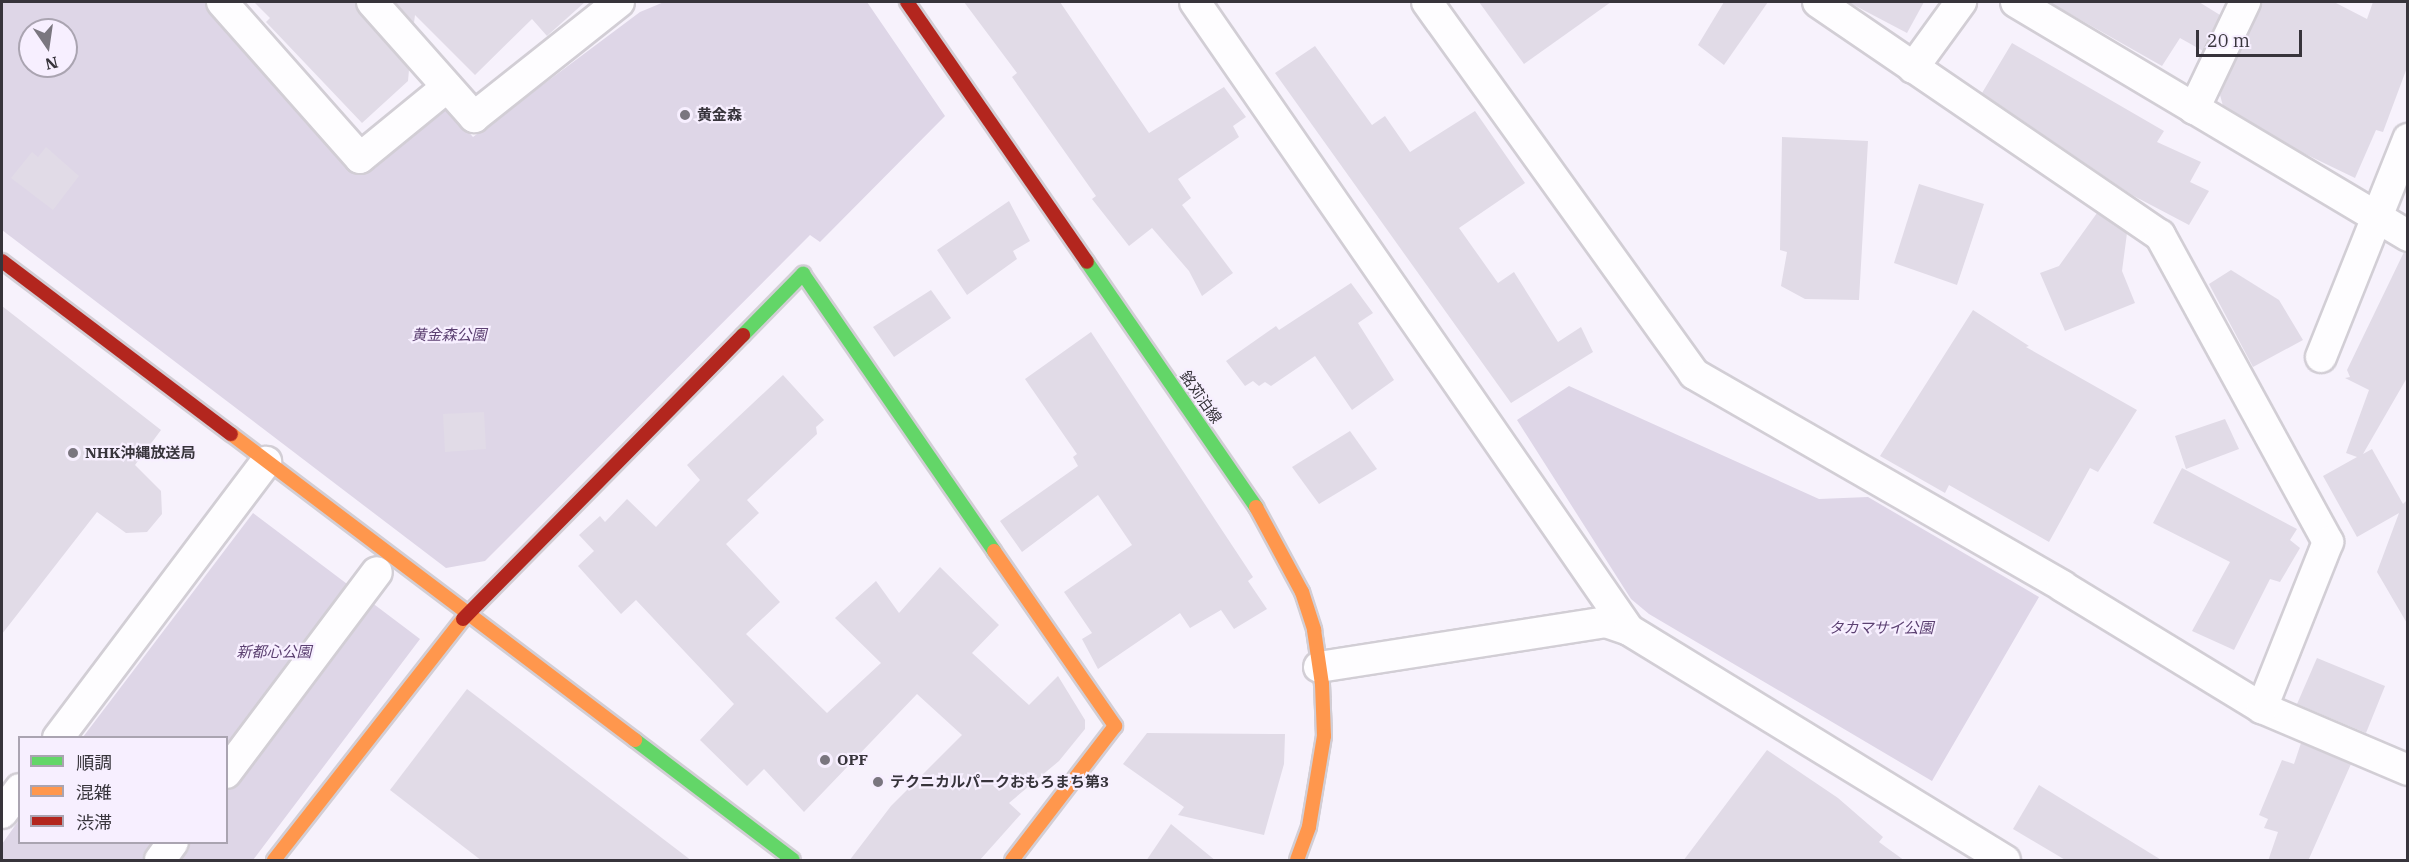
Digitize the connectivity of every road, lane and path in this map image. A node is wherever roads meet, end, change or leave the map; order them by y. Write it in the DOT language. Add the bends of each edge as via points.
graph roads {
  1 [pos="222,2"];
  2 [pos="372,2"];
  3 [pos="619,2"];
  4 [pos="907,2"];
  5 [pos="1195,2"];
  6 [pos="1818,2"];
  7 [pos="1961,2"];
  8 [pos="2016,2"];
  9 [pos="2245,2"];
  10 [pos="1433,4"];
  11 [pos="1913,68"];
  12 [pos="447,87"];
  13 [pos="2194,110"];
  14 [pos="2408,139"];
  15 [pos="2378,217"];
  16 [pos="2408,236"];
  17 [pos="2,261"];
  18 [pos="2321,357"];
  19 [pos="266,462"];
  20 [pos="378,572"];
  21 [pos="467,616"];
  22 [pos="1629,630"];
  23 [pos="1319,667"];
  24 [pos="2262,708"];
  25 [pos="60,736"];
  26 [pos="228,770"];
  27 [pos="2408,770"];
  28 [pos="18,792"];
  29 [pos="2,813"];
  30 [pos="172,844"];
  31 [pos="160,861"];
  32 [pos="274,861"];
  33 [pos="793,861"];
  34 [pos="1012,861"];
  35 [pos="1297,861"];
  36 [pos="2005,861"];
  1 -- 12 [label="street" via="360,158"];
  2 -- 12 [label="street"];
  3 -- 12 [label="street" via="474,117"];
  4 -- 23 [label="street, 銘苅泊線" via="1264,519 1302,592 1314,630"];
  5 -- 22 [label="street"];
  6 -- 11 [label="street"];
  7 -- 11 [label="street"];
  8 -- 13 [label="street"];
  9 -- 13 [label="street"];
  10 -- 24 [label="street" via="1694,375 2062,586"];
  11 -- 24 [label="street" via="2160,235 2245,387 2328,542"];
  13 -- 15 [label="street"];
  14 -- 15 [label="street"];
  15 -- 16 [label="street"];
  15 -- 18 [label="street"];
  17 -- 19 [label="street"];
  19 -- 21 [label="street"];
  19 -- 25 [label="street"];
  20 -- 26 [label="street"];
  21 -- 32 [label="street" via="446,636"];
  21 -- 33 [label="street"];
  21 -- 34 [label="street" via="803,274 1115,726"];
  22 -- 23 [label="street" via="1606,622"];
  22 -- 36 [label="street"];
  23 -- 35 [label="street, 銘苅泊線" via="1324,736 1311,816"];
  24 -- 27 [label="street"];
  28 -- 29 [label="street"];
  30 -- 31 [label="street"];
}
